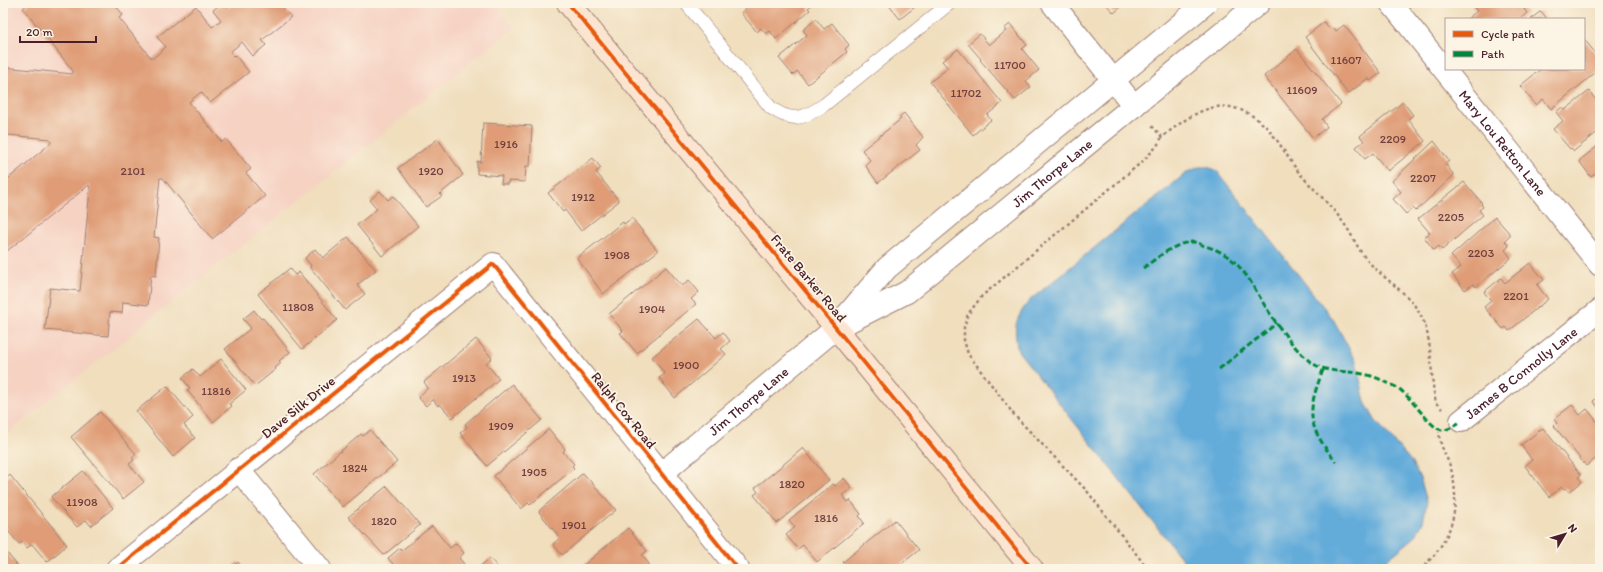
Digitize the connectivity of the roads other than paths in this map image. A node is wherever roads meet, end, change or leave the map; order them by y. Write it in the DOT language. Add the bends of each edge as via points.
graph roads {
  1 [pos="568,3"];
  2 [pos="686,3"];
  3 [pos="950,3"];
  4 [pos="1052,3"];
  5 [pos="1206,3"];
  6 [pos="1259,3"];
  7 [pos="1391,3"];
  8 [pos="1114,81"];
  9 [pos="1134,106"];
  10 [pos="493,264"];
  11 [pos="1600,265"];
  12 [pos="1600,310"];
  13 [pos="836,328"];
  14 [pos="1454,415"];
  15 [pos="238,469"];
  16 [pos="661,474"];
  17 [pos="117,569"];
  18 [pos="320,569"];
  19 [pos="738,569"];
  20 [pos="1032,569"];
  1 -- 13 [label="street, Frate Barker Road"];
  2 -- 3 [label="lane" via="771,108 782,116 796,119 824,105"];
  4 -- 8 [label="street"];
  5 -- 8 [label="street, Jim Thorpe Lane"];
  6 -- 9 [label="street, Jim Thorpe Lane"];
  7 -- 11 [label="street, Mary Lou Retton Lane"];
  8 -- 9 [label="street"];
  8 -- 13 [label="street, Jim Thorpe Lane" via="888,268"];
  9 -- 13 [label="street, Jim Thorpe Lane" via="907,292"];
  10 -- 15 [label="street, Dave Silk Drive"];
  10 -- 16 [label="street, Ralph Cox Road"];
  12 -- 14 [label="street, James B Connolly Lane"];
  13 -- 16 [label="street, Jim Thorpe Lane"];
  13 -- 20 [label="street, Frate Barker Road"];
  15 -- 17 [label="street, Dave Silk Drive"];
  15 -- 18 [label="street"];
  16 -- 19 [label="street, Ralph Cox Road"];
}
